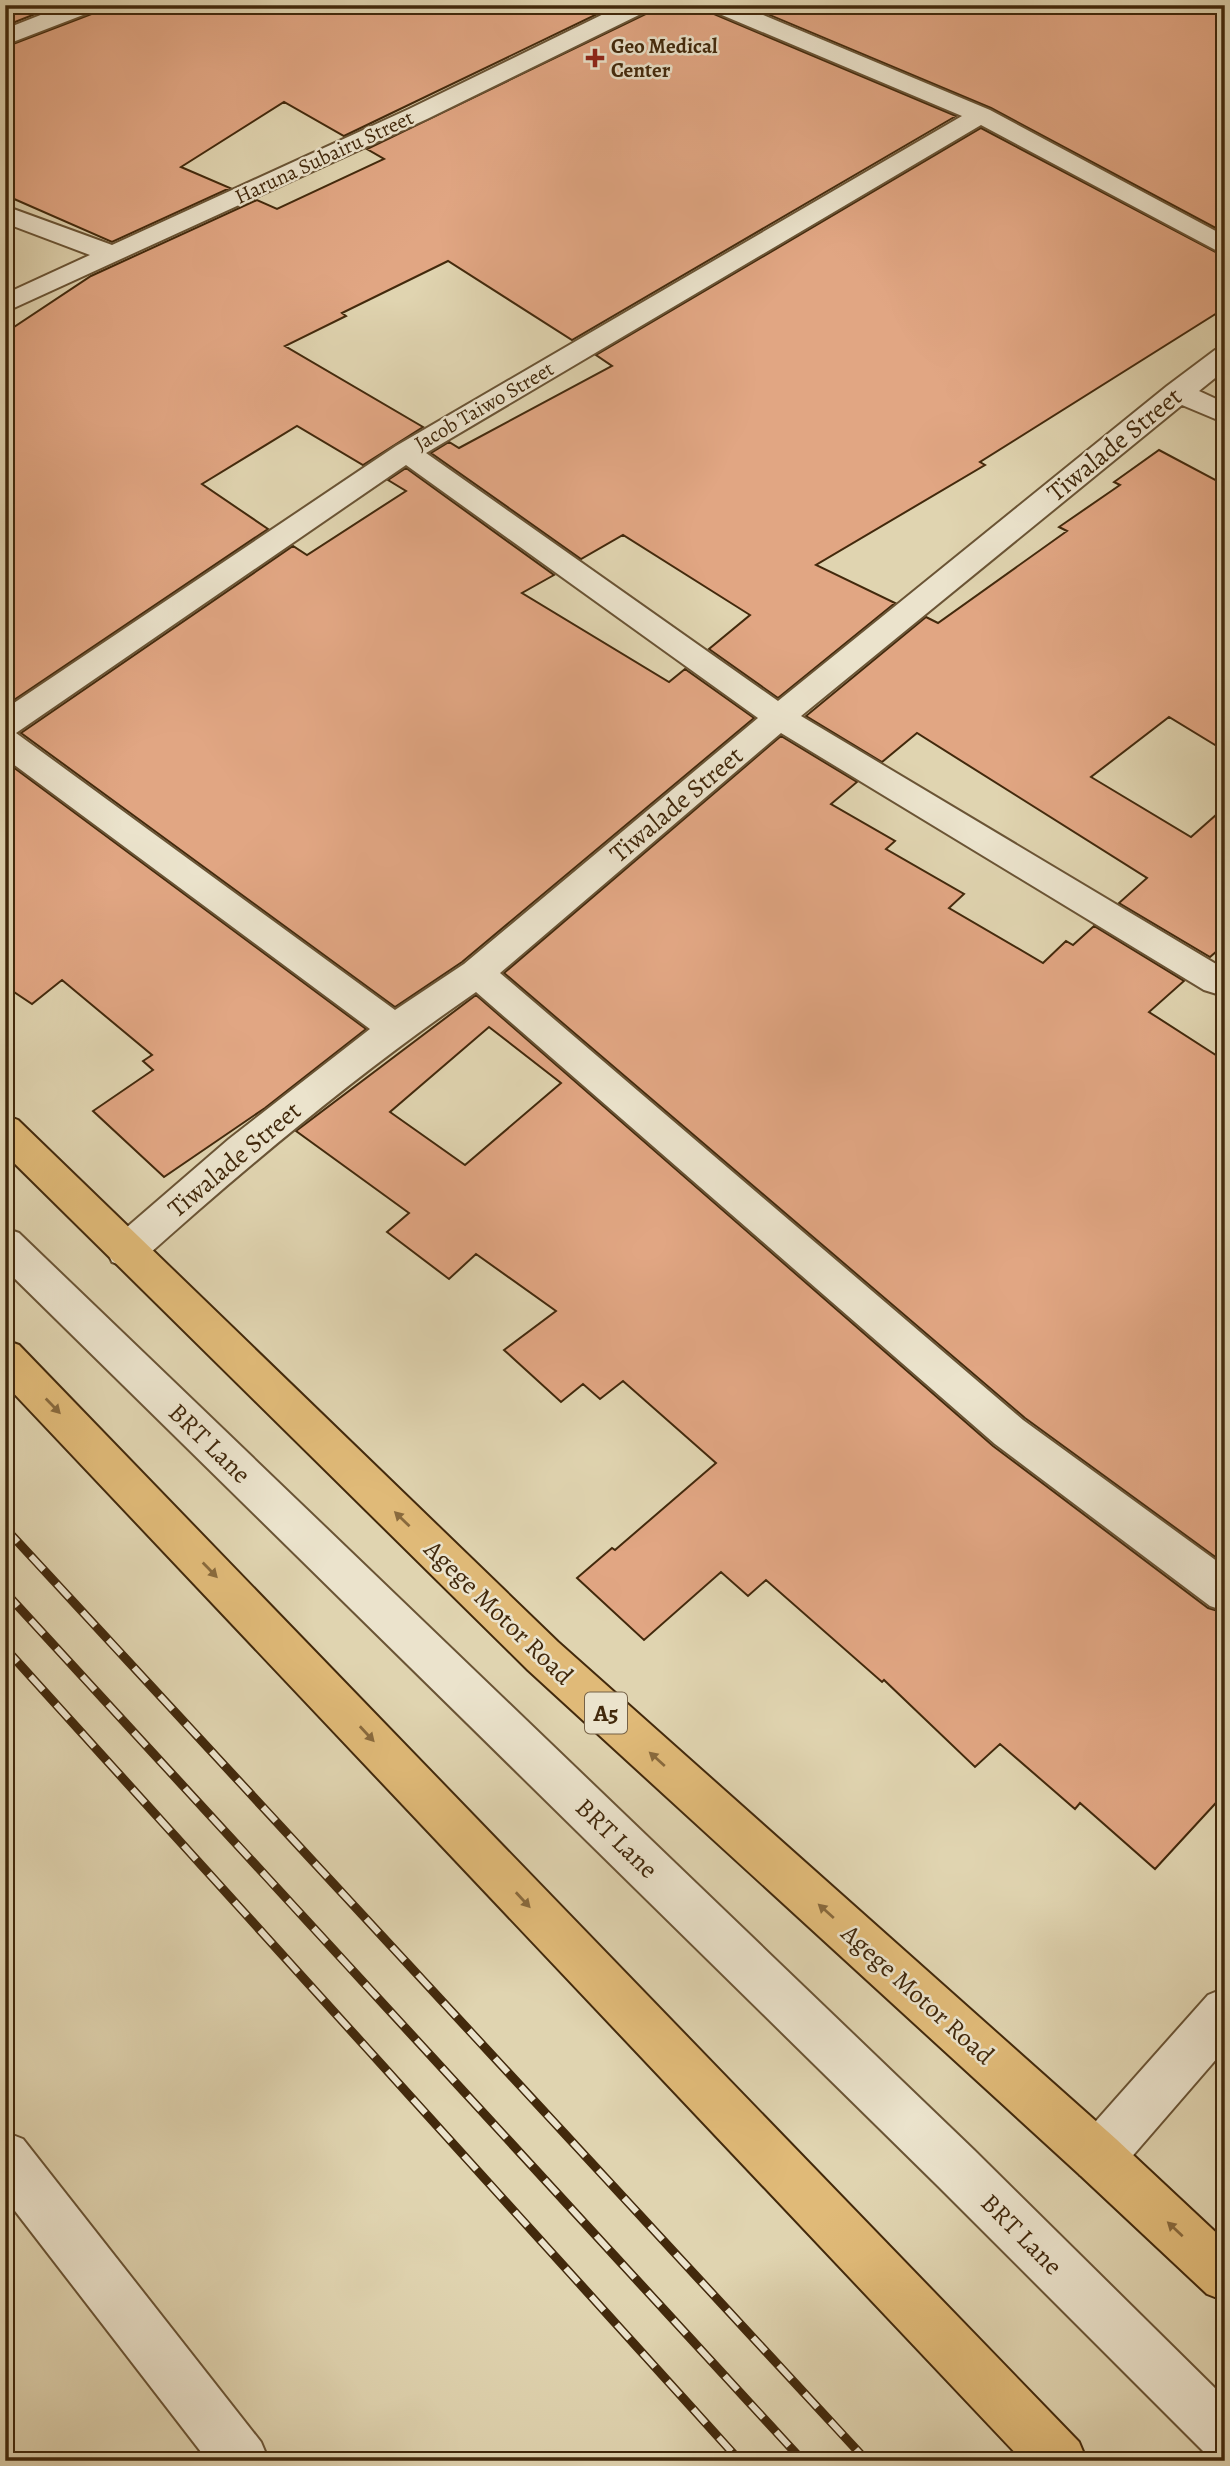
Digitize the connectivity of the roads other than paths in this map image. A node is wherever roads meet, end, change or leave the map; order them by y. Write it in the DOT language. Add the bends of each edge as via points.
graph roads {
  1 [pos="88,5"];
  2 [pos="641,5"];
  3 [pos="718,5"];
  4 [pos="5,38"];
  5 [pos="981,115"];
  6 [pos="5,214"];
  7 [pos="1225,247"];
  8 [pos="113,254"];
  9 [pos="5,304"];
  10 [pos="1225,356"];
  11 [pos="1177,392"];
  12 [pos="1225,414"];
  13 [pos="406,452"];
  14 [pos="779,717"];
  15 [pos="5,725"];
  16 [pos="5,741"];
  17 [pos="477,973"];
  18 [pos="1225,974"];
  19 [pos="395,1029"];
  20 [pos="5,1130"];
  21 [pos="5,1244"];
  22 [pos="126,1251"];
  23 [pos="5,1357"];
  24 [pos="1225,1592"];
  25 [pos="1225,2012"];
  26 [pos="5,2157"];
  27 [pos="1098,2157"];
  28 [pos="1225,2276"];
  29 [pos="1225,2435"];
  30 [pos="242,2461"];
  31 [pos="1060,2461"];
  1 -- 4 [label="street"];
  2 -- 8 [label="street, Haruna Subairu Street"];
  3 -- 5 [label="street"];
  5 -- 7 [label="street"];
  5 -- 13 [label="street, Jacob Taiwo Street"];
  6 -- 8 [label="street"];
  8 -- 9 [label="street, Haruna Subairu Street"];
  10 -- 11 [label="street, Tiwalade Street"];
  11 -- 12 [label="street"];
  11 -- 14 [label="street, Tiwalade Street"];
  13 -- 14 [label="street"];
  13 -- 15 [label="street, Jacob Taiwo Street"];
  14 -- 17 [label="street, Tiwalade Street"];
  14 -- 18 [label="street" via="1217,981"];
  16 -- 19 [label="street"];
  17 -- 19 [label="street, Tiwalade Street"];
  17 -- 24 [label="street" via="1009,1432"];
  19 -- 22 [label="street, Tiwalade Street" via="242,1149"];
  20 -- 22 [label="highway, Agege Motor Road / A5"];
  21 -- 29 [label="street, BRT Lane"];
  27 -- 22 [label="highway, Agege Motor Road / A5, one-way" via="543,1656"];
  23 -- 31 [label="highway, one-way" via="820,2215"];
  25 -- 27 [label="street"];
  26 -- 30 [label="street"];
  28 -- 27 [label="highway, Agege Motor Road / A5, one-way"];
}
